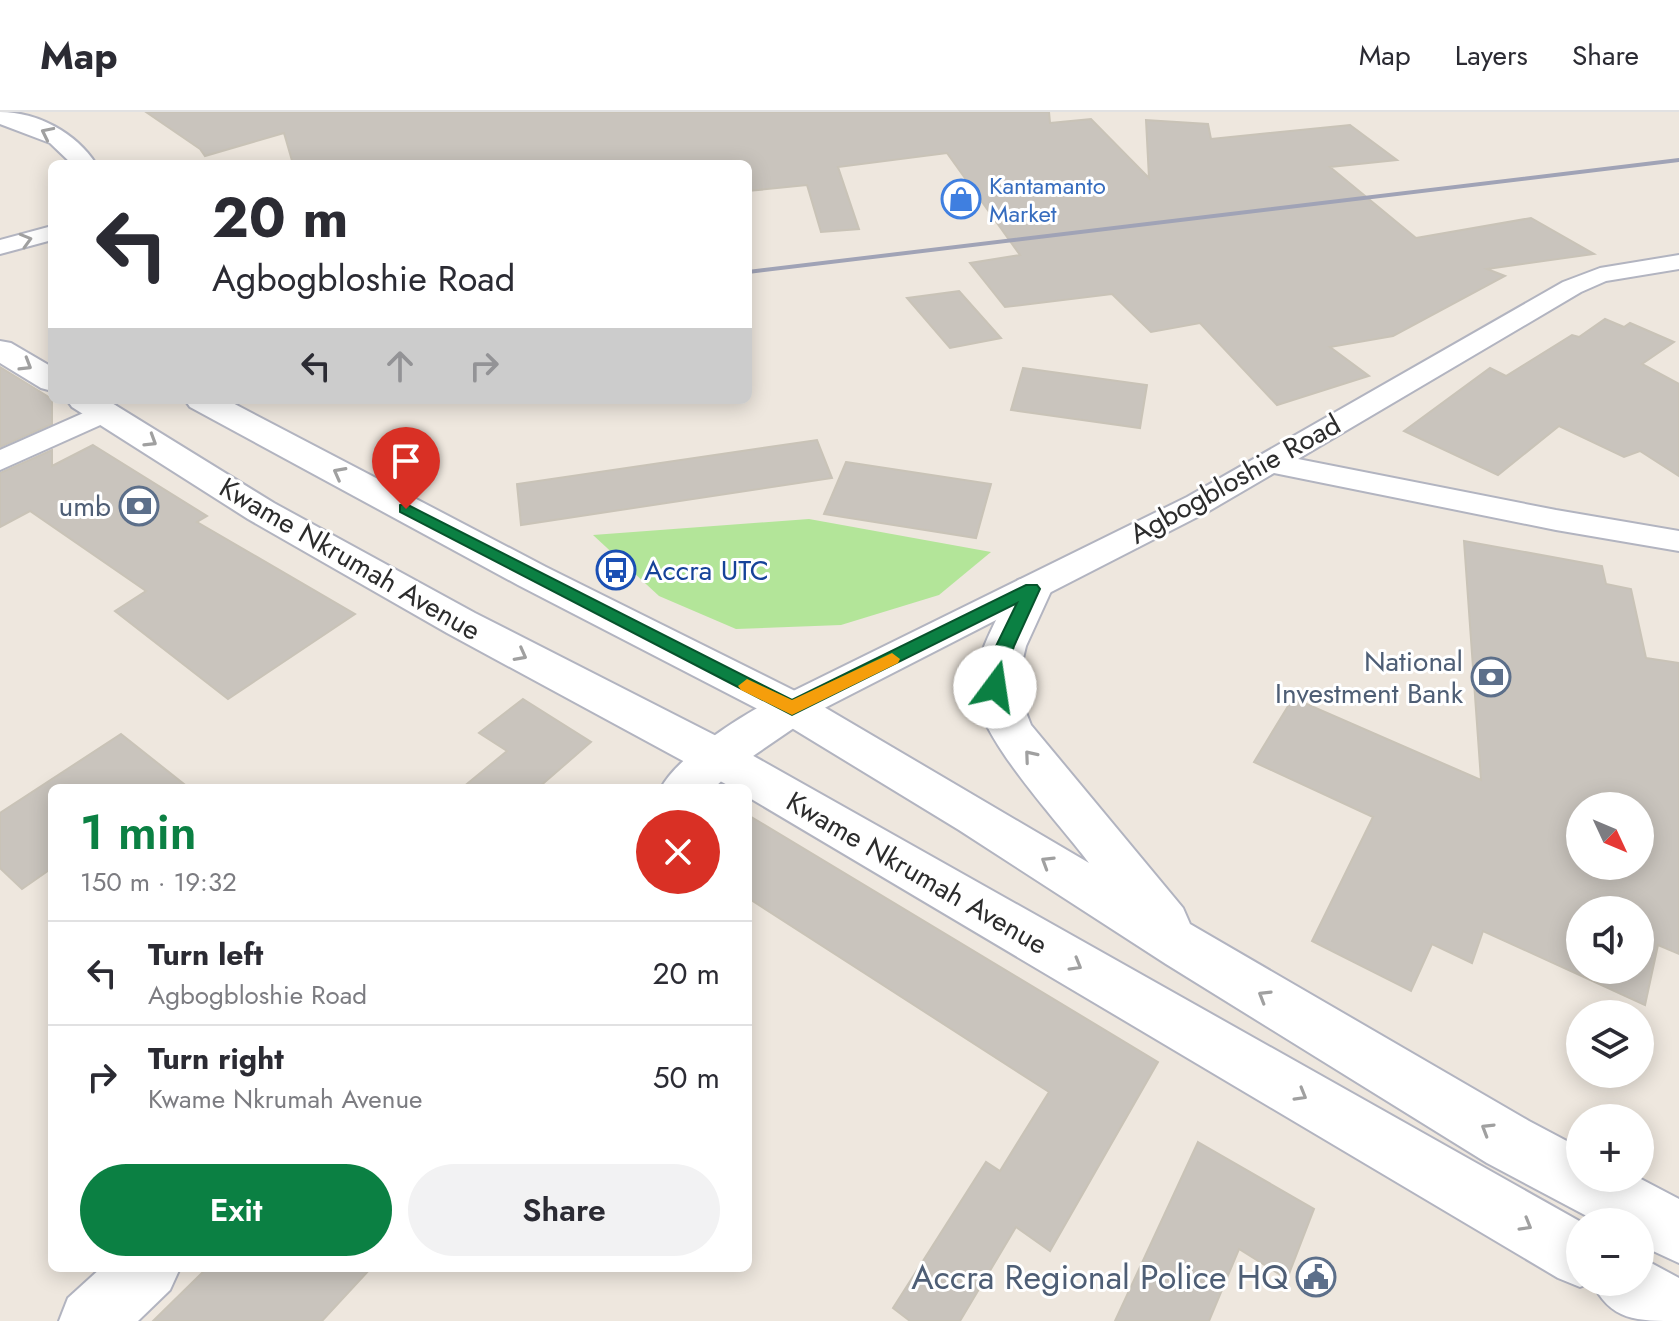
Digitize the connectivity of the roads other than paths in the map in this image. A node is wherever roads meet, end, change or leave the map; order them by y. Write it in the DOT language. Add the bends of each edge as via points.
graph roads {
  1 [pos="0,117"];
  2 [pos="81,160"];
  3 [pos="48,234"];
  4 [pos="0,247"];
  5 [pos="1679,262"];
  6 [pos="0,350"];
  7 [pos="48,379"];
  8 [pos="210,404"];
  9 [pos="95,406"];
  10 [pos="0,461"];
  11 [pos="1267,462"];
  12 [pos="1679,541"];
  13 [pos="1032,589"];
  14 [pos="792,708"];
  15 [pos="701,773"];
  16 [pos="721,784"];
  17 [pos="752,801"];
  18 [pos="1184,948"];
  19 [pos="1679,1232"];
  20 [pos="1566,1248"];
  21 [pos="144,1272"];
  22 [pos="1648,1296"];
  23 [pos="1679,1314"];
  24 [pos="91,1321"];
  2 -- 1 [label="main road, one-way" via="66,142"];
  4 -- 3 [label="street, one-way"];
  5 -- 11 [label="street, Agbogbloshie Road" via="1600,275 1572,287"];
  6 -- 7 [label="main road, one-way"];
  14 -- 8 [label="main road, one-way"];
  9 -- 10 [label="street"];
  9 -- 15 [label="main road, Kwame Nkrumah Avenue, one-way"];
  11 -- 12 [label="street"];
  11 -- 13 [label="street, Agbogbloshie Road" via="1198,504"];
  13 -- 14 [label="street, Agbogbloshie Road"];
  18 -- 13 [label="main road, one-way" via="1012,733 995,687 1005,646"];
  14 -- 15 [label="main road"];
  18 -- 14 [label="main road, one-way"];
  15 -- 16 [label="main road, Kwame Nkrumah Avenue, one-way"];
  17 -- 20 [label="main road, Kwame Nkrumah Avenue, one-way"];
  19 -- 18 [label="main road, one-way" via="1508,1142"];
  21 -- 24 [label="main road"];
  22 -- 23 [label="main road"];
}
